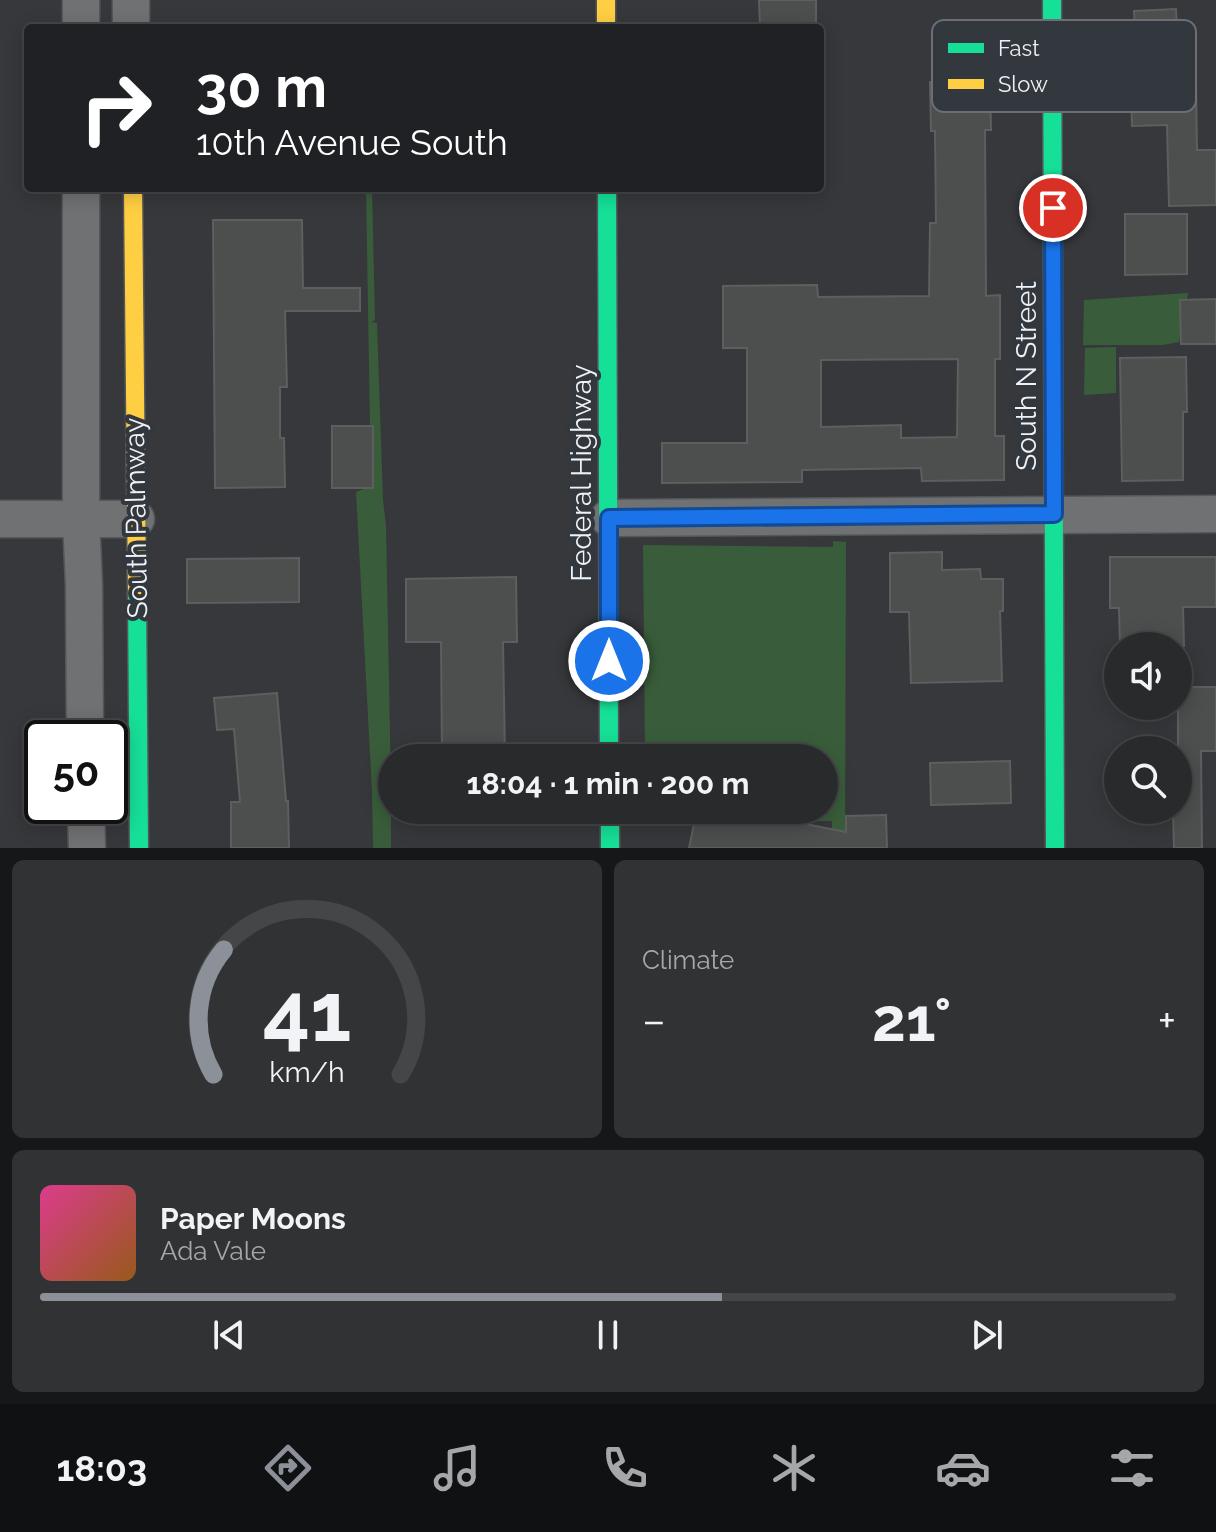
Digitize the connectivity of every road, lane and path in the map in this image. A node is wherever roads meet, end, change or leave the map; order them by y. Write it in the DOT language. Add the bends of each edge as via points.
graph roads {
  1 [pos="81,0"];
  2 [pos="131,0"];
  3 [pos="606,0"];
  4 [pos="1052,0"];
  5 [pos="1052,20"];
  6 [pos="81,24"];
  7 [pos="131,24"];
  8 [pos="606,24"];
  9 [pos="1052,112"];
  10 [pos="81,192"];
  11 [pos="133,192"];
  12 [pos="607,192"];
  13 [pos="1054,514"];
  14 [pos="1216,514"];
  15 [pos="609,518"];
  16 [pos="0,519"];
  17 [pos="81,519"];
  18 [pos="136,519"];
  19 [pos="85,720"];
  20 [pos="609,744"];
  21 [pos="86,824"];
  22 [pos="610,824"];
  23 [pos="87,848"];
  24 [pos="139,848"];
  25 [pos="610,848"];
  26 [pos="1055,848"];
  1 -- 6 [label="street"];
  2 -- 7 [label="street"];
  3 -- 8 [label="street"];
  4 -- 5 [label="street, South N Street"];
  9 -- 13 [label="street, South N Street"];
  10 -- 17 [label="street, South Palmway"];
  11 -- 18 [label="street, South Palmway"];
  12 -- 15 [label="street, Federal Highway"];
  13 -- 14 [label="street"];
  13 -- 15 [label="street"];
  13 -- 26 [label="street, South N Street"];
  15 -- 20 [label="street, Federal Highway"];
  16 -- 17 [label="street"];
  17 -- 18 [label="street"];
  17 -- 19 [label="street, South Palmway"];
  18 -- 24 [label="street, South Palmway"];
  21 -- 23 [label="street"];
  22 -- 25 [label="street"];
}
